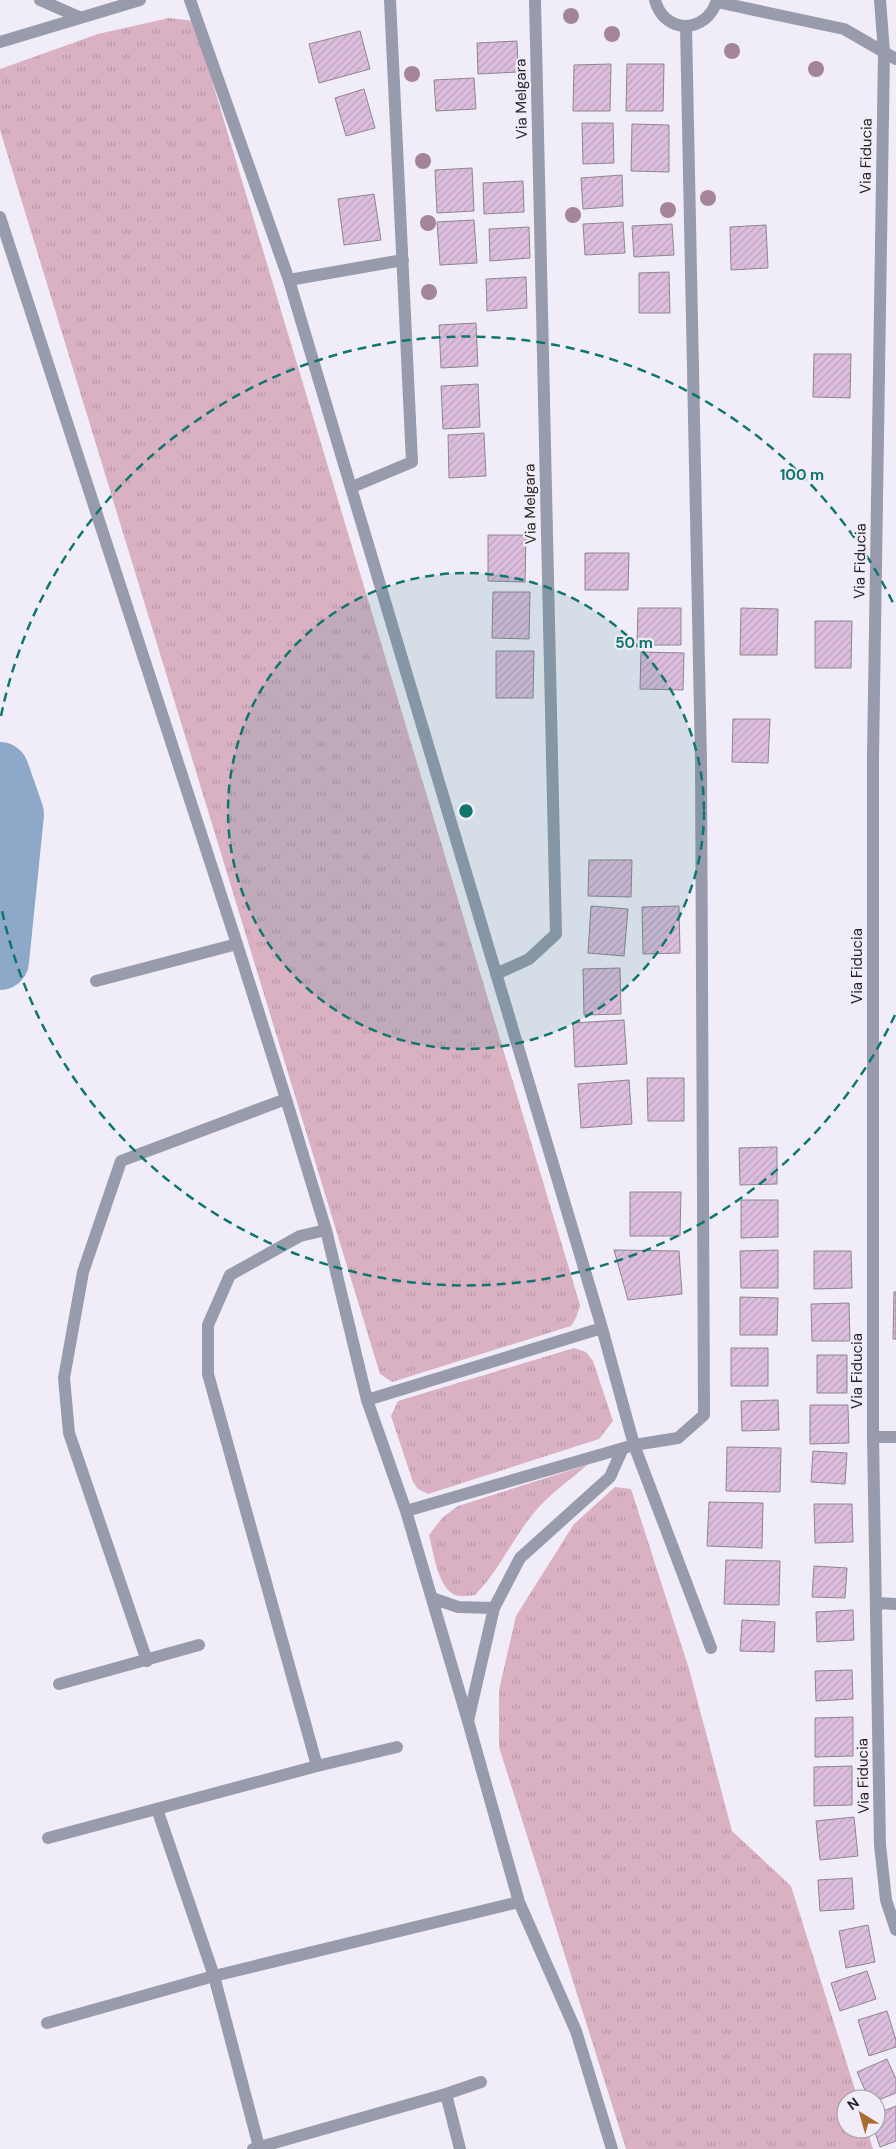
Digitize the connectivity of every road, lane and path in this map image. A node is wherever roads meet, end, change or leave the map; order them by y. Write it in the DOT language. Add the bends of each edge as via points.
graph roads {
  1 [pos="40,0"];
  2 [pos="140,0"];
  3 [pos="190,0"];
  4 [pos="390,0"];
  5 [pos="535,0"];
  6 [pos="656,0"];
  7 [pos="880,0"];
  8 [pos="717,1"];
  9 [pos="80,17"];
  10 [pos="686,26"];
  11 [pos="0,42"];
  12 [pos="884,52"];
  13 [pos="896,59"];
  14 [pos="0,217"];
  15 [pos="403,260"];
  16 [pos="289,280"];
  17 [pos="352,487"];
  18 [pos="237,944"];
  19 [pos="496,974"];
  20 [pos="96,981"];
  21 [pos="286,1099"];
  22 [pos="326,1230"];
  23 [pos="602,1328"];
  24 [pos="367,1400"];
  25 [pos="874,1437"];
  26 [pos="896,1437"];
  27 [pos="629,1447"];
  28 [pos="406,1511"];
  29 [pos="432,1598"];
  30 [pos="877,1603"];
  31 [pos="896,1604"];
  32 [pos="494,1608"];
  33 [pos="199,1645"];
  34 [pos="711,1648"];
  35 [pos="147,1661"];
  36 [pos="59,1684"];
  37 [pos="468,1721"];
  38 [pos="397,1747"];
  39 [pos="317,1766"];
  40 [pos="158,1810"];
  41 [pos="48,1838"];
  42 [pos="519,1902"];
  43 [pos="896,1930"];
  44 [pos="214,1976"];
  45 [pos="47,2023"];
  46 [pos="481,2082"];
  47 [pos="446,2094"];
  48 [pos="256,2148"];
  49 [pos="460,2149"];
  50 [pos="612,2149"];
  1 -- 9 [label="street"];
  2 -- 9 [label="street"];
  3 -- 16 [label="street"];
  4 -- 15 [label="street"];
  5 -- 19 [label="street, Via Melgara" via="556,934 529,959"];
  6 -- 10 [label="street" via="661,14 672,23"];
  7 -- 12 [label="street, Via Fiducia"];
  8 -- 10 [label="street" via="710,15 699,23"];
  8 -- 12 [label="street" via="844,29"];
  9 -- 11 [label="street"];
  10 -- 27 [label="street" via="701,752 704,1415 678,1438"];
  12 -- 13 [label="street"];
  12 -- 25 [label="street, Via Fiducia" via="873,757"];
  14 -- 18 [label="street"];
  15 -- 16 [label="street"];
  15 -- 17 [label="street" via="412,462"];
  16 -- 17 [label="street"];
  17 -- 19 [label="street"];
  18 -- 20 [label="street"];
  18 -- 21 [label="street"];
  19 -- 23 [label="street"];
  21 -- 22 [label="street"];
  21 -- 35 [label="street" via="121,1161 83,1272 64,1378 69,1433"];
  22 -- 24 [label="street"];
  22 -- 39 [label="street" via="300,1236 230,1275 208,1325 208,1374"];
  23 -- 24 [label="street"];
  23 -- 27 [label="street"];
  24 -- 28 [label="street"];
  25 -- 26 [label="street"];
  25 -- 30 [label="street, Via Fiducia"];
  27 -- 28 [label="street"];
  27 -- 32 [label="street" via="610,1477 520,1558"];
  27 -- 34 [label="street"];
  28 -- 29 [label="street"];
  29 -- 32 [label="street" via="458,1607"];
  29 -- 37 [label="street"];
  30 -- 31 [label="street"];
  30 -- 43 [label="street, Via Fiducia" via="880,1845 886,1900"];
  32 -- 37 [label="street"];
  33 -- 35 [label="street"];
  35 -- 36 [label="street"];
  37 -- 42 [label="street"];
  38 -- 39 [label="street"];
  39 -- 40 [label="street"];
  40 -- 41 [label="street"];
  40 -- 44 [label="street"];
  42 -- 44 [label="street"];
  42 -- 50 [label="street" via="576,2031"];
  44 -- 45 [label="street"];
  44 -- 48 [label="street"];
  46 -- 47 [label="street"];
  47 -- 48 [label="street"];
  47 -- 49 [label="street"];
}
